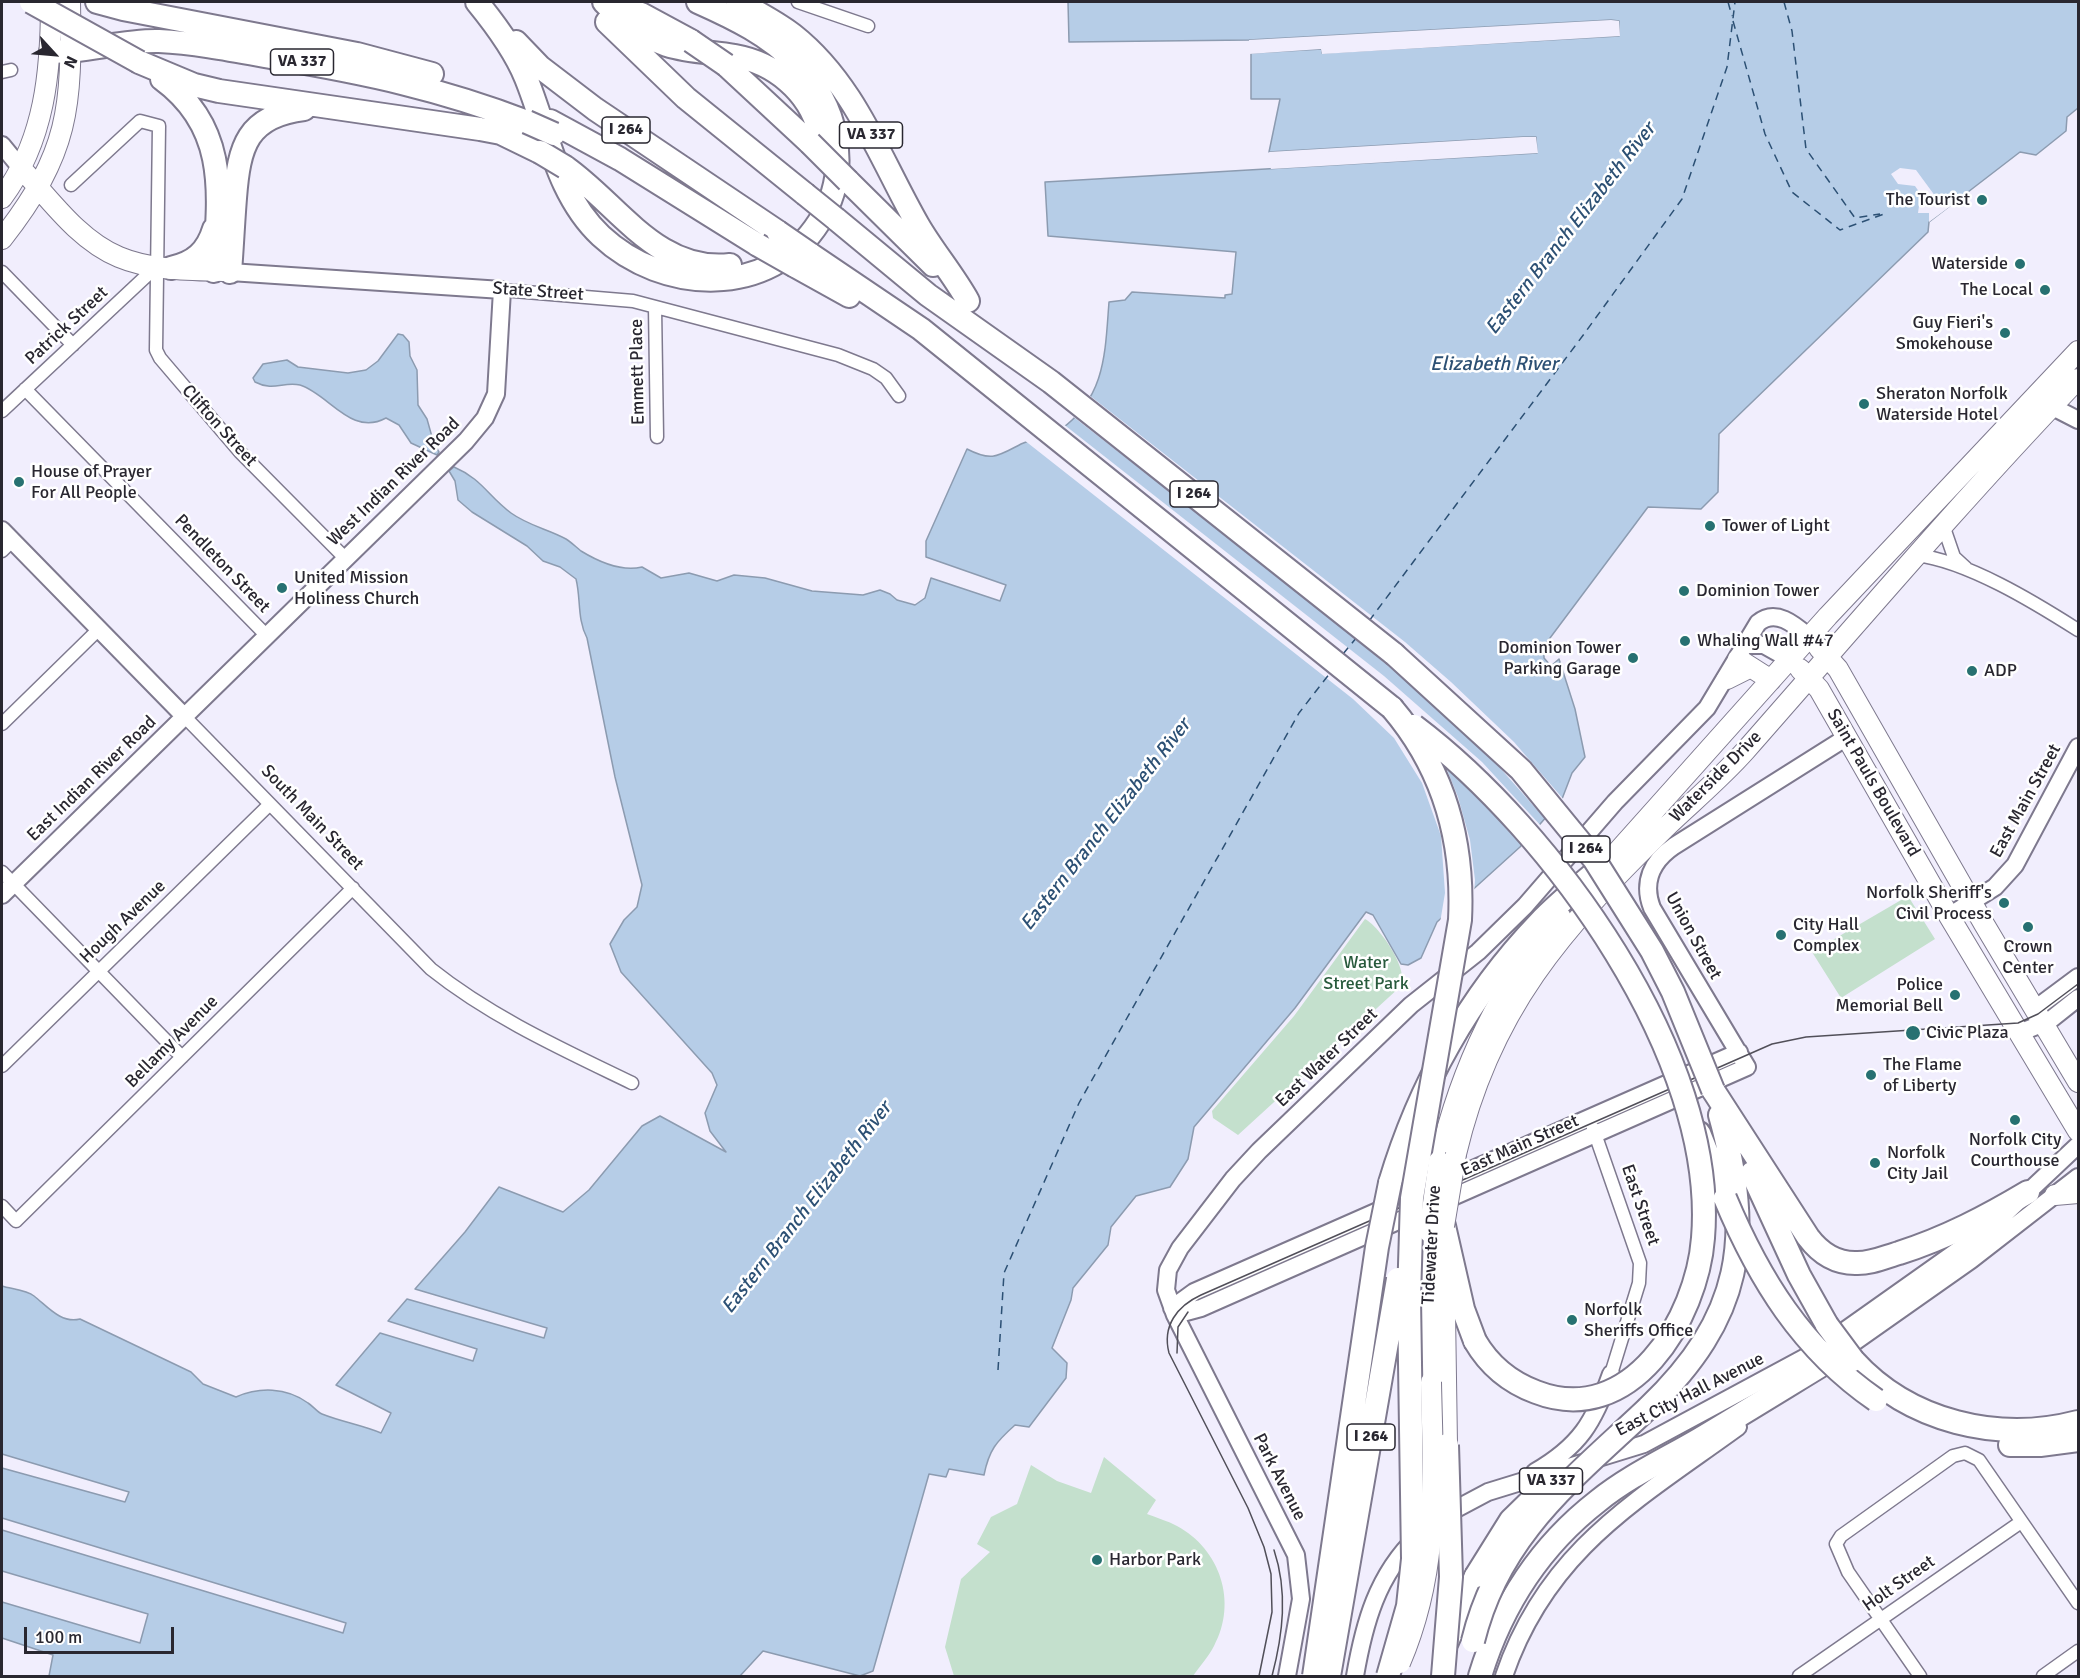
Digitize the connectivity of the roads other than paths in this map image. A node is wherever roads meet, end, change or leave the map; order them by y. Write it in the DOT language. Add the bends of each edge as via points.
graph roads {
  1 [pos="31,2"];
  2 [pos="51,2"];
  3 [pos="70,2"];
  4 [pos="97,2"];
  5 [pos="591,2"];
  6 [pos="610,2"];
  7 [pos="698,2"];
  8 [pos="738,2"];
  9 [pos="798,2"];
  10 [pos="482,8"];
  11 [pos="868,26"];
  12 [pos="62,52"];
  13 [pos="139,62"];
  14 [pos="326,106"];
  15 [pos="525,116"];
  16 [pos="548,136"];
  17 [pos="2,146"];
  18 [pos="21,167"];
  19 [pos="71,185"];
  20 [pos="39,187"];
  21 [pos="2,198"];
  22 [pos="217,219"];
  23 [pos="2,239"];
  24 [pos="803,260"];
  25 [pos="164,267"];
  26 [pos="222,271"];
  27 [pos="2,272"];
  28 [pos="502,290"];
  29 [pos="968,301"];
  30 [pos="655,307"];
  31 [pos="73,345"];
  32 [pos="2079,351"];
  33 [pos="960,362"];
  34 [pos="2079,379"];
  35 [pos="1051,382"];
  36 [pos="25,389"];
  37 [pos="899,396"];
  38 [pos="2043,402"];
  39 [pos="2,411"];
  40 [pos="2079,420"];
  41 [pos="657,437"];
  42 [pos="1943,525"];
  43 [pos="5,541"];
  44 [pos="1916,555"];
  45 [pos="345,558"];
  46 [pos="1970,571"];
  47 [pos="99,629"];
  48 [pos="2079,630"];
  49 [pos="266,635"];
  50 [pos="1809,637"];
  51 [pos="1827,655"];
  52 [pos="1744,657"];
  53 [pos="1788,660"];
  54 [pos="1809,676"];
  55 [pos="1727,679"];
  56 [pos="1771,680"];
  57 [pos="1392,708"];
  58 [pos="184,716"];
  59 [pos="2,724"];
  60 [pos="1847,737"];
  61 [pos="2079,747"];
  62 [pos="1895,767"];
  63 [pos="270,804"];
  64 [pos="1916,805"];
  65 [pos="1897,825"];
  66 [pos="1611,859"];
  67 [pos="5,884"];
  68 [pos="353,888"];
  69 [pos="1972,903"];
  70 [pos="1949,916"];
  71 [pos="99,971"];
  72 [pos="2079,977"];
  73 [pos="2079,998"];
  74 [pos="2039,1016"];
  75 [pos="2019,1033"];
  76 [pos="1739,1052"];
  77 [pos="182,1057"];
  78 [pos="2,1066"];
  79 [pos="1748,1067"];
  80 [pos="2079,1082"];
  81 [pos="632,1083"];
  82 [pos="1713,1090"];
  83 [pos="1688,1103"];
  84 [pos="1592,1126"];
  85 [pos="2079,1131"];
  86 [pos="2079,1145"];
  87 [pos="1447,1157"];
  88 [pos="2079,1177"];
  89 [pos="2028,1191"];
  90 [pos="2079,1192"];
  91 [pos="2055,1195"];
  92 [pos="1413,1198"];
  93 [pos="2,1206"];
  94 [pos="1437,1229"];
  95 [pos="1174,1311"];
  96 [pos="1825,1363"];
  97 [pos="1611,1374"];
  98 [pos="1438,1382"];
  99 [pos="1648,1408"];
  100 [pos="2079,1422"];
  101 [pos="2079,1440"];
  102 [pos="1447,1445"];
  103 [pos="1515,1483"];
  104 [pos="2021,1522"];
  105 [pos="2079,1603"];
  106 [pos="1880,1620"];
  107 [pos="2079,1652"];
  108 [pos="1287,1677"];
  109 [pos="1314,1677"];
  110 [pos="1329,1677"];
  111 [pos="1355,1677"];
  112 [pos="1388,1677"];
  113 [pos="1395,1677"];
  114 [pos="1408,1677"];
  115 [pos="1433,1677"];
  116 [pos="1443,1677"];
  117 [pos="1467,1677"];
  118 [pos="1480,1677"];
  119 [pos="1504,1677"];
  120 [pos="1799,1677"];
  121 [pos="1920,1677"];
  122 [pos="2043,1677"];
  1 -- 13 [label="highway, bridge"];
  2 -- 12 [label="main road"];
  3 -- 12 [label="main road"];
  4 -- 15 [label="highway" via="392,62 450,80"];
  5 -- 35 [label="highway, I 264, bridge" via="656,70 805,194 928,295"];
  6 -- 16 [label="highway, bridge" via="625,23 665,44 736,56 780,74 803,97 817,123 824,161 821,186 803,222 781,245 750,260 714,266 691,263 660,249 565,166"];
  6 -- 29 [label="highway, bridge" via="658,22 726,65"];
  7 -- 10 [label="highway" via="771,41 798,65 825,104 837,145 834,190 815,229 780,262 732,279 699,280 662,273 621,253 589,224 564,185 522,68"];
  8 -- 29 [label="highway, VA 337" via="794,36 841,85 918,226 954,274"];
  9 -- 11 [label="street"];
  10 -- 24 [label="highway, I 264, bridge" via="540,67 595,109 778,232"];
  12 -- 15 [label="highway, VA 337" via="135,42 213,47 371,74"];
  12 -- 18 [label="main road"];
  12 -- 20 [label="main road" via="63,128"];
  13 -- 14 [label="highway" via="219,91"];
  13 -- 22 [label="highway" via="182,95 204,126 219,178"];
  14 -- 16 [label="highway" via="501,134"];
  14 -- 26 [label="highway" via="273,115 261,123 244,145"];
  15 -- 16 [label="highway, VA 337, bridge"];
  16 -- 24 [label="highway, VA 337, bridge" via="646,177 758,244"];
  17 -- 18 [label="main road"];
  18 -- 20 [label="main road"];
  18 -- 21 [label="main road"];
  19 -- 25 [label="street, Clifton Street" via="140,121 159,126"];
  20 -- 23 [label="main road"];
  20 -- 25 [label="main road" via="74,226 100,247 132,262"];
  22 -- 25 [label="highway" via="203,251 190,262"];
  22 -- 26 [label="highway"];
  24 -- 33 [label="highway, VA 337" via="914,338"];
  25 -- 26 [label="main road, State Street"];
  25 -- 31 [label="street, Patrick Street"];
  25 -- 45 [label="street, Clifton Street" via="155,342 160,358 240,452"];
  26 -- 28 [label="main road, State Street"];
  27 -- 31 [label="street"];
  28 -- 30 [label="street, State Street" via="611,298"];
  28 -- 45 [label="main road, West Indian River Road" via="496,394 485,418"];
  29 -- 35 [label="highway, VA 337"];
  30 -- 37 [label="street, State Street" via="860,363 886,378"];
  30 -- 41 [label="street, Emmett Place"];
  31 -- 36 [label="street, Patrick Street"];
  32 -- 38 [label="main road, Waterside Drive"];
  33 -- 57 [label="highway, I 264"];
  34 -- 38 [label="main road, Waterside Drive"];
  35 -- 82 [label="highway, I 264, bridge" via="1394,654 1521,770 1594,859 1635,921 1673,992"];
  36 -- 39 [label="street, Patrick Street"];
  36 -- 49 [label="street, Pendleton Street"];
  38 -- 40 [label="main road"];
  38 -- 42 [label="main road, Waterside Drive"];
  38 -- 50 [label="main road, Waterside Drive"];
  42 -- 44 [label="main road, Waterside Drive"];
  42 -- 46 [label="street" via="1954,557"];
  43 -- 47 [label="main road, South Main Street"];
  44 -- 46 [label="street"];
  44 -- 51 [label="main road, Waterside Drive"];
  45 -- 49 [label="main road, West Indian River Road"];
  46 -- 48 [label="street"];
  47 -- 58 [label="main road, South Main Street"];
  47 -- 59 [label="street"];
  49 -- 58 [label="main road, West Indian River Road"];
  50 -- 51 [label="main road, Saint Pauls Boulevard"];
  50 -- 52 [label="main road" via="1781,618 1768,617 1755,626"];
  50 -- 53 [label="main road, Waterside Drive"];
  51 -- 54 [label="main road, Waterside Drive"];
  51 -- 62 [label="main road, Saint Pauls Boulevard"];
  52 -- 53 [label="main road" via="1764,645"];
  52 -- 55 [label="main road"];
  52 -- 56 [label="main road"];
  53 -- 54 [label="main road, Saint Pauls Boulevard"];
  53 -- 56 [label="main road, Waterside Drive"];
  54 -- 60 [label="main road, Saint Pauls Boulevard"];
  54 -- 87 [label="main road, Waterside Drive" via="1730,767 1594,900 1550,950 1490,1052"];
  55 -- 95 [label="main road, East Water Street" via="1695,723 1615,802 1494,938 1410,1005 1246,1164 1171,1263 1166,1282"];
  56 -- 66 [label="main road, Waterside Drive"];
  57 -- 83 [label="highway, bridge" via="1485,787 1576,894 1640,997"];
  57 -- 92 [label="highway, I 264, bridge" via="1411,731 1437,779 1460,867 1460,920"];
  58 -- 63 [label="street, South Main Street"];
  58 -- 67 [label="main road, East Indian River Road"];
  60 -- 62 [label="main road" via="1863,735"];
  60 -- 65 [label="main road, Saint Pauls Boulevard"];
  60 -- 76 [label="main road, Union Street" via="1674,846 1656,861 1650,874 1652,908"];
  61 -- 69 [label="main road, East Main Street" via="2015,865 1995,887"];
  62 -- 64 [label="main road, Saint Pauls Boulevard"];
  63 -- 68 [label="street, South Main Street"];
  63 -- 71 [label="street, Hough Avenue"];
  64 -- 65 [label="main road"];
  64 -- 69 [label="main road, Saint Pauls Boulevard"];
  65 -- 70 [label="main road, Saint Pauls Boulevard"];
  66 -- 87 [label="main road, Tidewater Drive" via="1537,943 1491,1016 1459,1090"];
  66 -- 109 [label="highway, bridge" via="1540,922 1478,999 1432,1075 1405,1134 1377,1247"];
  67 -- 71 [label="street"];
  68 -- 77 [label="street, Bellamy Avenue"];
  68 -- 81 [label="street, South Main Street" via="432,969 465,995"];
  69 -- 70 [label="main road, East Main Street"];
  69 -- 74 [label="main road, Saint Pauls Boulevard"];
  70 -- 75 [label="main road, Saint Pauls Boulevard"];
  71 -- 77 [label="street"];
  71 -- 78 [label="street, Hough Avenue"];
  72 -- 74 [label="main road"];
  73 -- 74 [label="main road"];
  74 -- 75 [label="main road"];
  74 -- 80 [label="main road, Saint Pauls Boulevard"];
  75 -- 85 [label="main road, Saint Pauls Boulevard"];
  76 -- 79 [label="main road, Union Street"];
  76 -- 84 [label="main road, East Main Street"];
  77 -- 93 [label="street, Bellamy Avenue" via="16,1221"];
  79 -- 84 [label="main road, East Main Street"];
  82 -- 89 [label="highway" via="1808,1238 1835,1260 1869,1262 1922,1245 1972,1224"];
  82 -- 99 [label="highway, I 264" via="1734,1168 1739,1210 1736,1252 1722,1306 1693,1360"];
  82 -- 100 [label="highway, bridge" via="1799,1275 1827,1325 1853,1360 1889,1394 1919,1410 1989,1428 2046,1429"];
  83 -- 94 [label="highway, bridge" via="1702,1179 1702,1249 1688,1303 1654,1359 1635,1377 1610,1391 1590,1397 1559,1398 1507,1378 1475,1341"];
  83 -- 101 [label="highway, bridge" via="1735,1222 1775,1297 1825,1359 1876,1400 1922,1424 1971,1439 2024,1445"];
  84 -- 95 [label="main road, East Main Street" via="1194,1292"];
  84 -- 97 [label="street, East Street" via="1640,1263 1639,1283"];
  86 -- 89 [label="main road, East City Hall Avenue"];
  87 -- 94 [label="main road, Waterside Drive, bridge"];
  88 -- 91 [label="main road"];
  89 -- 103 [label="main road, East City Hall Avenue" via="1979,1236 1805,1357 1644,1444"];
  90 -- 91 [label="main road"];
  91 -- 96 [label="main road"];
  92 -- 110 [label="highway, I 264, bridge"];
  92 -- 112 [label="highway, bridge" via="1409,1298 1414,1545 1408,1606"];
  94 -- 98 [label="main road, Tidewater Drive"];
  95 -- 108 [label="main road, Park Avenue" via="1296,1555 1301,1599"];
  96 -- 118 [label="highway" via="1621,1485 1588,1510 1548,1550 1521,1585 1497,1627"];
  96 -- 119 [label="main road" via="1596,1533 1540,1599"];
  97 -- 103 [label="main road" via="1594,1417 1577,1442"];
  98 -- 102 [label="main road, Tidewater Drive"];
  98 -- 113 [label="main road, Tidewater Drive, bridge" via="1431,1553 1421,1604"];
  99 -- 115 [label="highway, VA 337, bridge" via="1602,1439 1532,1498 1502,1532 1476,1576"];
  99 -- 117 [label="highway, I 264, bridge" via="1551,1500 1519,1537 1490,1589 1473,1641"];
  102 -- 114 [label="main road, Tidewater Drive, bridge" via="1439,1574 1426,1632"];
  102 -- 116 [label="highway, bridge" via="1451,1577"];
  103 -- 111 [label="main road, East City Hall Avenue" via="1453,1508 1398,1557 1370,1610"];
  104 -- 105 [label="street"];
  104 -- 106 [label="street, Holt Street"];
  104 -- 106 [label="street" via="1972,1455 1960,1454 1940,1465 1841,1536 1836,1544 1848,1572"];
  106 -- 120 [label="street, Holt Street"];
  106 -- 121 [label="street"];
  107 -- 122 [label="street"];
}
